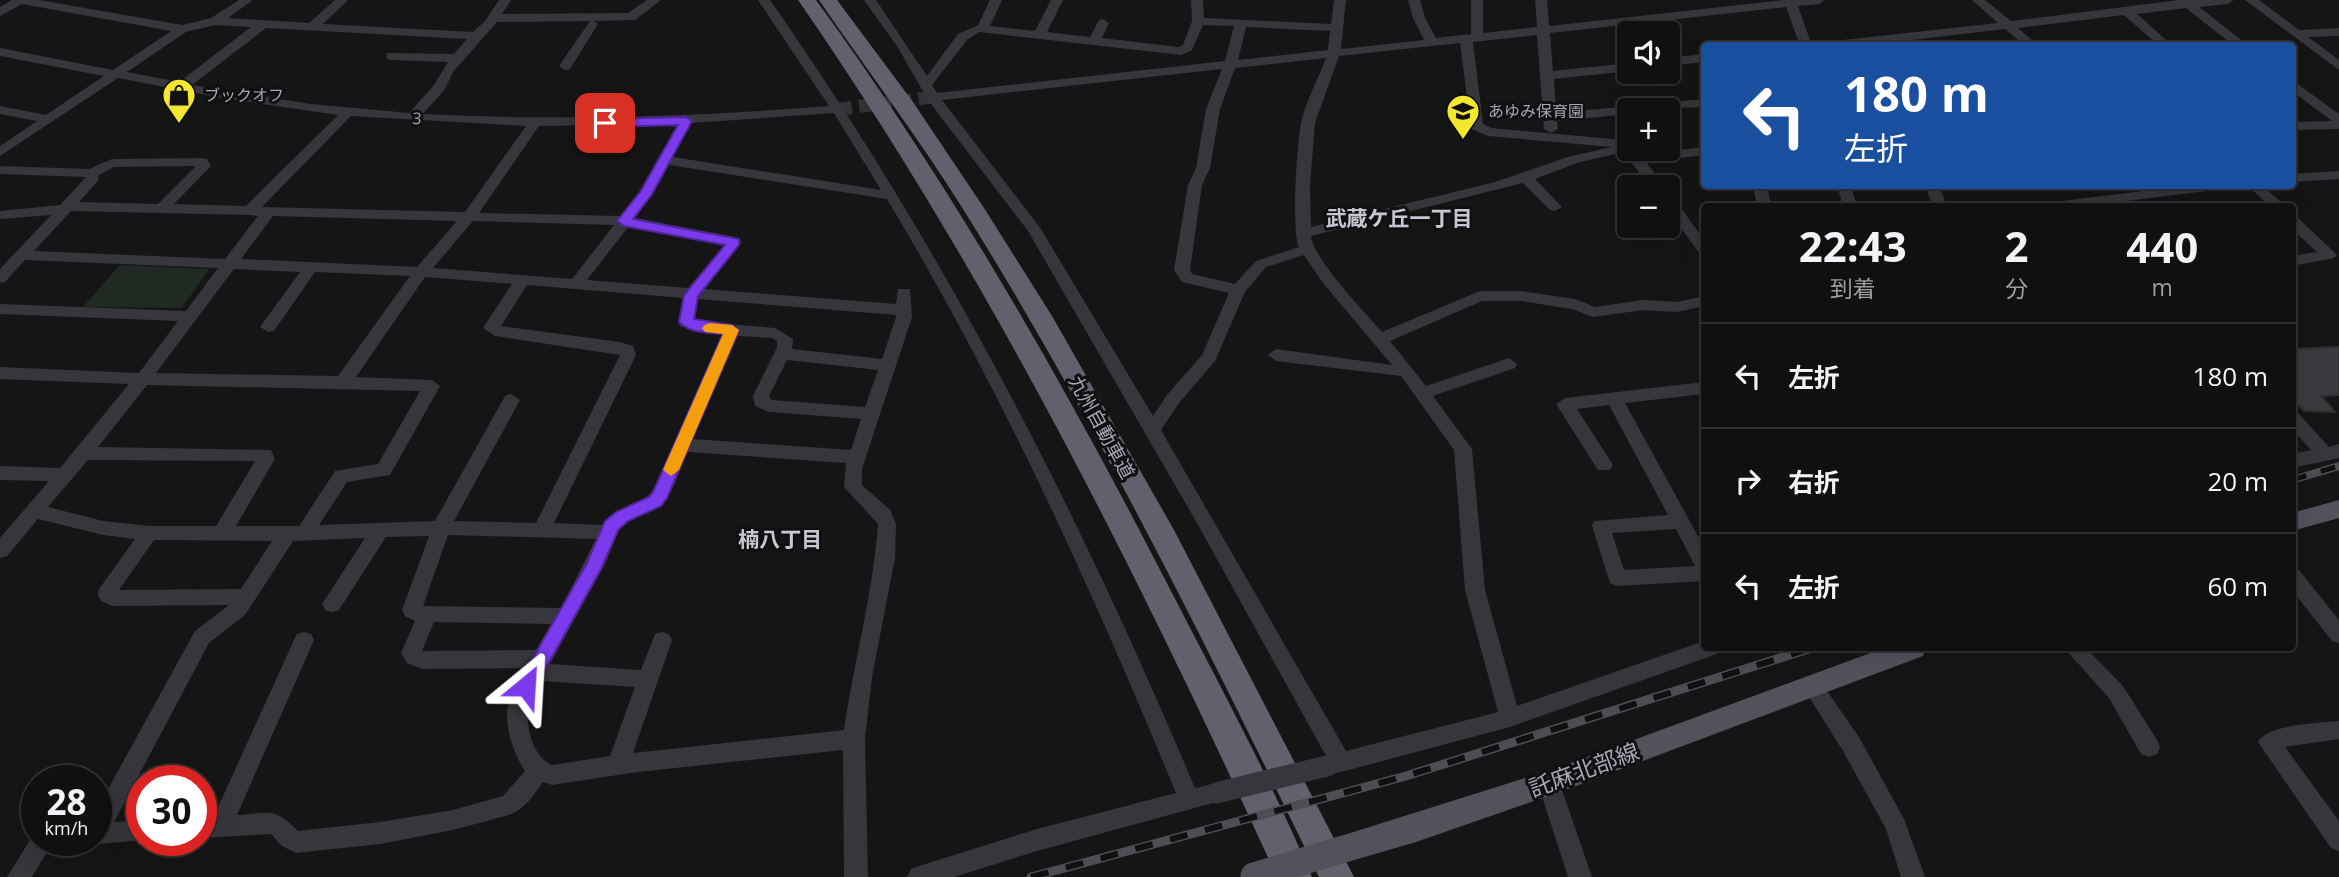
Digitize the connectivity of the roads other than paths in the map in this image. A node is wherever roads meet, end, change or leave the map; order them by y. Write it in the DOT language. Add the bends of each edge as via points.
graph roads {
  1 [pos="20,0"];
  2 [pos="247,0"];
  3 [pos="342,0"];
  4 [pos="505,0"];
  5 [pos="655,0"];
  6 [pos="764,0"];
  7 [pos="807,0"];
  8 [pos="828,0"];
  9 [pos="870,0"];
  10 [pos="996,0"];
  11 [pos="1057,0"];
  12 [pos="1197,0"];
  13 [pos="1340,0"];
  14 [pos="1414,0"];
  15 [pos="1477,0"];
  16 [pos="1541,0"];
  17 [pos="1819,0"];
  18 [pos="1978,0"];
  19 [pos="2228,0"];
  20 [pos="2251,0"];
  21 [pos="1791,1"];
  22 [pos="2186,2"];
  23 [pos="1743,4"];
  24 [pos="2126,11"];
  25 [pos="0,12"];
  26 [pos="494,18"];
  27 [pos="1198,20"];
  28 [pos="215,21"];
  29 [pos="1241,22"];
  30 [pos="264,23"];
  31 [pos="1103,23"];
  32 [pos="592,24"];
  33 [pos="2008,24"];
  34 [pos="313,26"];
  35 [pos="1337,28"];
  36 [pos="181,29"];
  37 [pos="982,29"];
  38 [pos="1545,30"];
  39 [pos="2339,32"];
  40 [pos="1040,34"];
  41 [pos="2297,34"];
  42 [pos="476,36"];
  43 [pos="1472,38"];
  44 [pos="1094,42"];
  45 [pos="1805,42"];
  46 [pos="1884,42"];
  47 [pos="2028,42"];
  48 [pos="2162,42"];
  49 [pos="2238,42"];
  50 [pos="1432,43"];
  51 [pos="0,52"];
  52 [pos="1334,54"];
  53 [pos="391,56"];
  54 [pos="457,58"];
  55 [pos="1701,58"];
  56 [pos="1680,61"];
  57 [pos="565,65"];
  58 [pos="1228,65"];
  59 [pos="2339,66"];
  60 [pos="1617,68"];
  61 [pos="116,73"];
  62 [pos="1547,76"];
  63 [pos="183,85"];
  64 [pos="2296,87"];
  65 [pos="929,91"];
  66 [pos="1701,103"];
  67 [pos="839,109"];
  68 [pos="0,110"];
  69 [pos="348,112"];
  70 [pos="413,117"];
  71 [pos="1550,118"];
  72 [pos="47,120"];
  73 [pos="686,121"];
  74 [pos="2339,122"];
  75 [pos="534,124"];
  76 [pos="2296,126"];
  77 [pos="1551,136"];
  78 [pos="1617,143"];
  79 [pos="1701,151"];
  80 [pos="0,152"];
  81 [pos="1680,152"];
  82 [pos="1617,156"];
  83 [pos="664,160"];
  84 [pos="0,170"];
  85 [pos="91,173"];
  86 [pos="2339,175"];
  87 [pos="1526,178"];
  88 [pos="2296,178"];
  89 [pos="2166,189"];
  90 [pos="2258,189"];
  91 [pos="894,196"];
  92 [pos="2073,203"];
  93 [pos="2275,203"];
  94 [pos="1555,207"];
  95 [pos="66,208"];
  96 [pos="162,208"];
  97 [pos="250,211"];
  98 [pos="269,211"];
  99 [pos="0,215"];
  100 [pos="469,217"];
  101 [pos="1680,217"];
  102 [pos="624,221"];
  103 [pos="2296,223"];
  104 [pos="1305,242"];
  105 [pos="1701,246"];
  106 [pos="2334,254"];
  107 [pos="23,255"];
  108 [pos="2296,260"];
  109 [pos="228,266"];
  110 [pos="310,269"];
  111 [pos="421,272"];
  112 [pos="0,278"];
  113 [pos="523,279"];
  114 [pos="576,284"];
  115 [pos="1238,290"];
  116 [pos="691,295"];
  117 [pos="1701,302"];
  118 [pos="0,309"];
  119 [pos="190,316"];
  120 [pos="268,327"];
  121 [pos="732,330"];
  122 [pos="1380,339"];
  123 [pos="781,354"];
  124 [pos="1276,355"];
  125 [pos="1509,364"];
  126 [pos="888,365"];
  127 [pos="1405,370"];
  128 [pos="0,373"];
  129 [pos="144,379"];
  130 [pos="343,382"];
  131 [pos="1701,388"];
  132 [pos="1422,393"];
  133 [pos="1614,397"];
  134 [pos="511,400"];
  135 [pos="873,414"];
  136 [pos="2296,420"];
  137 [pos="1152,431"];
  138 [pos="682,445"];
  139 [pos="2332,452"];
  140 [pos="83,453"];
  141 [pos="857,457"];
  142 [pos="2296,460"];
  143 [pos="1604,465"];
  144 [pos="0,473"];
  145 [pos="65,475"];
  146 [pos="2339,509"];
  147 [pos="35,511"];
  148 [pos="2296,521"];
  149 [pos="1681,522"];
  150 [pos="441,528"];
  151 [pos="381,529"];
  152 [pos="542,529"];
  153 [pos="608,532"];
  154 [pos="149,533"];
  155 [pos="222,533"];
  156 [pos="296,533"];
  157 [pos="0,551"];
  158 [pos="1701,559"];
  159 [pos="1701,573"];
  160 [pos="2296,580"];
  161 [pos="247,597"];
  162 [pos="332,604"];
  163 [pos="428,614"];
  164 [pos="565,616"];
  165 [pos="2339,635"];
  166 [pos="304,640"];
  167 [pos="662,640"];
  168 [pos="1701,651"];
  169 [pos="1905,651"];
  170 [pos="2077,651"];
  171 [pos="536,666"];
  172 [pos="647,679"];
  173 [pos="1811,684"];
  174 [pos="1510,718"];
  175 [pos="2339,730"];
  176 [pos="854,739"];
  177 [pos="2149,747"];
  178 [pos="1334,764"];
  179 [pos="617,767"];
  180 [pos="537,772"];
  181 [pos="1549,784"];
  182 [pos="1189,799"];
  183 [pos="112,805"];
  184 [pos="217,815"];
  185 [pos="217,827"];
  186 [pos="2339,839"];
  187 [pos="33,856"];
  188 [pos="1340,863"];
  189 [pos="1252,876"];
  190 [pos="19,877"];
  191 [pos="856,877"];
  192 [pos="919,877"];
  193 [pos="1295,877"];
  194 [pos="1580,877"];
  195 [pos="1913,877"];
  1 -- 25 [label="street"];
  1 -- 36 [label="street"];
  2 -- 28 [label="street"];
  3 -- 34 [label="street"];
  4 -- 26 [label="street"];
  5 -- 26 [label="street" via="631,17"];
  6 -- 67 [label="street"];
  7 -- 193 [label="highway, 九州自動車道" via="885,111 1048,384 1199,673"];
  8 -- 188 [label="highway, 九州自動車道" via="903,103 1034,306"];
  9 -- 65 [label="street"];
  10 -- 37 [label="street"];
  11 -- 40 [label="street"];
  12 -- 27 [label="street"];
  13 -- 35 [label="street"];
  14 -- 50 [label="street"];
  15 -- 43 [label="street"];
  16 -- 38 [label="street"];
  17 -- 21 [label="street"];
  18 -- 33 [label="street"];
  19 -- 22 [label="street"];
  20 -- 41 [label="street"];
  21 -- 23 [label="street"];
  21 -- 45 [label="street"];
  22 -- 24 [label="street"];
  22 -- 49 [label="street"];
  23 -- 38 [label="street"];
  24 -- 33 [label="street"];
  24 -- 48 [label="street"];
  26 -- 42 [label="street"];
  27 -- 29 [label="street"];
  27 -- 44 [label="street" via="1188,47 1181,51"];
  28 -- 30 [label="street"];
  28 -- 36 [label="street"];
  29 -- 35 [label="street"];
  29 -- 58 [label="street"];
  30 -- 34 [label="street"];
  30 -- 63 [label="street"];
  31 -- 44 [label="street"];
  32 -- 57 [label="street"];
  33 -- 46 [label="street"];
  33 -- 47 [label="street"];
  34 -- 42 [label="street"];
  35 -- 52 [label="street"];
  36 -- 61 [label="street"];
  37 -- 40 [label="street"];
  37 -- 65 [label="street" via="963,36"];
  38 -- 43 [label="street"];
  38 -- 62 [label="street"];
  39 -- 41 [label="street"];
  40 -- 44 [label="street"];
  41 -- 59 [label="street"];
  42 -- 54 [label="street"];
  43 -- 50 [label="street"];
  43 -- 77 [label="street" via="1476,126 1488,132"];
  50 -- 52 [label="street"];
  51 -- 61 [label="street, 3"];
  52 -- 58 [label="street"];
  52 -- 104 [label="street" via="1308,122"];
  53 -- 54 [label="street"];
  54 -- 70 [label="street"];
  55 -- 56 [label="street"];
  58 -- 65 [label="street"];
  58 -- 115 [label="street" via="1195,185 1182,270 1187,278"];
  60 -- 62 [label="street"];
  61 -- 63 [label="street, 3"];
  61 -- 72 [label="street"];
  62 -- 71 [label="street"];
  63 -- 69 [label="street, 3"];
  64 -- 74 [label="street"];
  65 -- 137 [label="street" via="1034,229"];
  66 -- 71 [label="street"];
  67 -- 73 [label="street, 3"];
  67 -- 91 [label="street"];
  68 -- 72 [label="street"];
  69 -- 70 [label="street, 3"];
  69 -- 97 [label="street"];
  70 -- 75 [label="street, 3"];
  71 -- 77 [label="street"];
  72 -- 80 [label="street"];
  73 -- 75 [label="street, 3"];
  73 -- 83 [label="street"];
  74 -- 76 [label="street"];
  75 -- 100 [label="street"];
  77 -- 78 [label="street"];
  79 -- 81 [label="street"];
  82 -- 87 [label="street" via="1573,160"];
  83 -- 91 [label="street"];
  83 -- 102 [label="street" via="646,194"];
  84 -- 85 [label="street"];
  85 -- 95 [label="street" via="93,178"];
  85 -- 96 [label="street" via="112,163 202,162 204,166"];
  86 -- 88 [label="street"];
  87 -- 94 [label="street"];
  87 -- 104 [label="street" via="1343,221"];
  89 -- 92 [label="street"];
  90 -- 93 [label="street"];
  91 -- 182 [label="street" via="1016,421 1117,628"];
  95 -- 96 [label="street"];
  95 -- 99 [label="street"];
  95 -- 107 [label="street"];
  96 -- 97 [label="street"];
  97 -- 98 [label="street"];
  98 -- 100 [label="street"];
  98 -- 109 [label="street"];
  100 -- 102 [label="street"];
  100 -- 111 [label="street"];
  101 -- 105 [label="street"];
  102 -- 114 [label="street"];
  102 -- 116 [label="street" via="734,242"];
  103 -- 106 [label="street"];
  104 -- 115 [label="street" via="1261,264"];
  104 -- 122 [label="street" via="1328,279"];
  106 -- 108 [label="street"];
  107 -- 109 [label="street"];
  107 -- 112 [label="street"];
  109 -- 110 [label="street"];
  109 -- 119 [label="street"];
  110 -- 111 [label="street"];
  110 -- 120 [label="street"];
  111 -- 113 [label="street"];
  111 -- 130 [label="street"];
  113 -- 114 [label="street"];
  113 -- 152 [label="street" via="491,328 620,348 628,355"];
  114 -- 116 [label="street"];
  115 -- 137 [label="street" via="1209,357 1172,399"];
  116 -- 121 [label="street" via="686,322"];
  116 -- 126 [label="street" via="904,302 904,317"];
  117 -- 122 [label="street" via="1593,312 1557,301 1480,296"];
  118 -- 119 [label="street"];
  119 -- 129 [label="street"];
  121 -- 123 [label="street" via="780,334 786,342"];
  121 -- 138 [label="street"];
  122 -- 127 [label="street"];
  123 -- 126 [label="street"];
  123 -- 135 [label="street" via="761,402"];
  124 -- 127 [label="street"];
  125 -- 132 [label="street"];
  126 -- 135 [label="street"];
  127 -- 132 [label="street"];
  128 -- 129 [label="street"];
  129 -- 130 [label="street"];
  129 -- 140 [label="street"];
  130 -- 156 [label="street" via="432,386 384,470 341,476"];
  131 -- 133 [label="street"];
  132 -- 174 [label="street" via="1463,449 1475,590"];
  133 -- 143 [label="street" via="1564,404"];
  133 -- 149 [label="street"];
  134 -- 150 [label="street"];
  135 -- 141 [label="street"];
  136 -- 139 [label="street"];
  137 -- 178 [label="street" via="1204,518"];
  138 -- 141 [label="street"];
  138 -- 153 [label="street" via="661,494 622,516"];
  139 -- 142 [label="street"];
  140 -- 145 [label="street"];
  140 -- 155 [label="street" via="265,455"];
  141 -- 176 [label="street" via="853,487 887,524 886,558"];
  144 -- 145 [label="street"];
  145 -- 147 [label="street"];
  146 -- 148 [label="main road"];
  147 -- 154 [label="street" via="103,528"];
  147 -- 157 [label="street"];
  149 -- 158 [label="street"];
  149 -- 159 [label="street" via="1601,526 1616,578"];
  150 -- 151 [label="street"];
  150 -- 152 [label="street"];
  150 -- 163 [label="street" via="412,610"];
  151 -- 156 [label="street"];
  151 -- 162 [label="street"];
  152 -- 153 [label="street"];
  153 -- 164 [label="street"];
  154 -- 155 [label="street"];
  154 -- 161 [label="street" via="109,589 112,598"];
  155 -- 156 [label="street"];
  156 -- 161 [label="street"];
  160 -- 165 [label="street"];
  161 -- 183 [label="street" via="234,614 208,628 202,637"];
  163 -- 164 [label="street"];
  163 -- 171 [label="street" via="411,653 414,657"];
  164 -- 171 [label="street"];
  166 -- 184 [label="street"];
  167 -- 172 [label="street"];
  168 -- 174 [label="street"];
  169 -- 173 [label="main road, 託麻北部線"];
  170 -- 177 [label="street" via="2116,692"];
  171 -- 172 [label="street"];
  171 -- 180 [label="street" via="516,719"];
  172 -- 179 [label="street"];
  173 -- 181 [label="main road, 託麻北部線"];
  173 -- 195 [label="street" via="1851,744 1896,826"];
  174 -- 178 [label="street"];
  175 -- 186 [label="street" via="2269,742"];
  176 -- 179 [label="street"];
  176 -- 191 [label="street"];
  178 -- 182 [label="street, bridge"];
  179 -- 180 [label="street" via="552,775"];
  180 -- 185 [label="street" via="509,805 380,833 296,842 275,823"];
  181 -- 188 [label="main road, 託麻北部線" via="1421,828"];
  181 -- 194 [label="street"];
  182 -- 192 [label="street"];
  187 -- 190 [label="street"];
  188 -- 189 [label="main road, 託麻北部線, bridge"];
}
